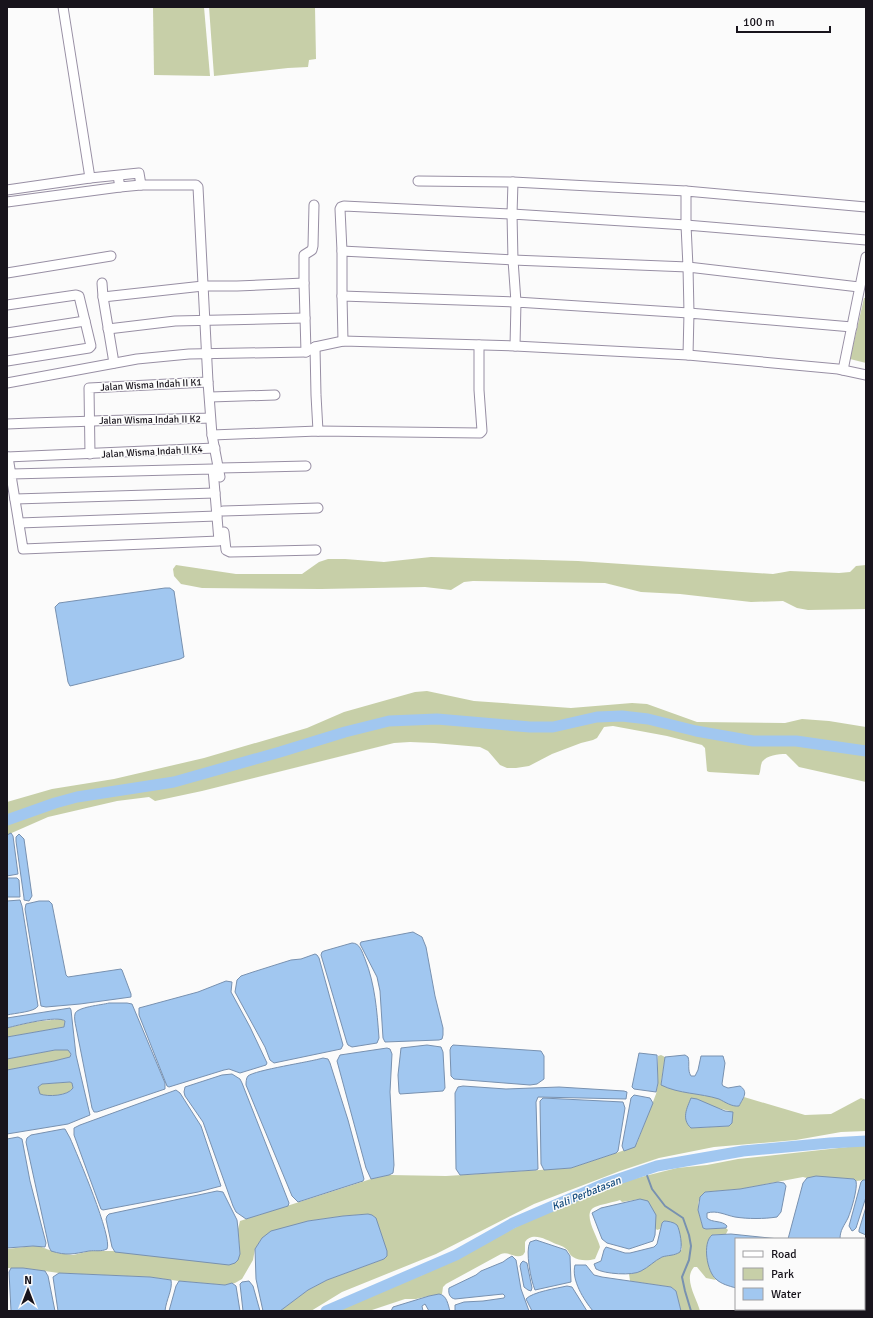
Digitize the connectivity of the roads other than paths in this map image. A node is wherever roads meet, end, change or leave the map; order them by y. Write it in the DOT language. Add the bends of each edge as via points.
graph roads {
  1 [pos="63,7"];
  2 [pos="90,178"];
  3 [pos="119,181"];
  4 [pos="418,181"];
  5 [pos="513,182"];
  6 [pos="7,190"];
  7 [pos="686,191"];
  8 [pos="7,202"];
  9 [pos="314,205"];
  10 [pos="866,207"];
  11 [pos="512,214"];
  12 [pos="686,225"];
  13 [pos="866,240"];
  14 [pos="342,251"];
  15 [pos="111,256"];
  16 [pos="866,257"];
  17 [pos="513,260"];
  18 [pos="688,267"];
  19 [pos="7,273"];
  20 [pos="102,283"];
  21 [pos="304,283"];
  22 [pos="203,286"];
  23 [pos="859,287"];
  24 [pos="342,296"];
  25 [pos="104,297"];
  26 [pos="516,302"];
  27 [pos="7,305"];
  28 [pos="689,313"];
  29 [pos="305,318"];
  30 [pos="204,320"];
  31 [pos="85,321"];
  32 [pos="852,327"];
  33 [pos="108,329"];
  34 [pos="7,333"];
  35 [pos="343,341"];
  36 [pos="479,345"];
  37 [pos="515,346"];
  38 [pos="315,347"];
  39 [pos="306,352"];
  40 [pos="206,354"];
  41 [pos="688,355"];
  42 [pos="7,361"];
  43 [pos="114,363"];
  44 [pos="843,370"];
  45 [pos="866,375"];
  46 [pos="208,382"];
  47 [pos="7,383"];
  48 [pos="275,395"];
  49 [pos="210,397"];
  50 [pos="210,418"];
  51 [pos="89,420"];
  52 [pos="7,424"];
  53 [pos="318,431"];
  54 [pos="212,435"];
  55 [pos="215,448"];
  56 [pos="90,454"];
  57 [pos="8,457"];
  58 [pos="306,466"];
  59 [pos="219,468"];
  60 [pos="11,474"];
  61 [pos="215,493"];
  62 [pos="15,499"];
  63 [pos="318,508"];
  64 [pos="220,514"];
  65 [pos="19,523"];
  66 [pos="316,550"];
  1 -- 2 [label="street"];
  2 -- 3 [label="street"];
  2 -- 6 [label="street"];
  3 -- 8 [label="street"];
  3 -- 22 [label="street" via="139,173 141,180 198,186"];
  4 -- 5 [label="street"];
  5 -- 7 [label="street"];
  5 -- 11 [label="street"];
  7 -- 10 [label="street"];
  7 -- 12 [label="street"];
  9 -- 21 [label="street" via="314,246 304,255"];
  11 -- 12 [label="street"];
  11 -- 14 [label="street" via="344,206 340,209"];
  11 -- 17 [label="street"];
  12 -- 13 [label="street"];
  12 -- 18 [label="street"];
  14 -- 17 [label="street"];
  14 -- 24 [label="street"];
  15 -- 19 [label="street"];
  16 -- 23 [label="street"];
  17 -- 18 [label="street"];
  17 -- 26 [label="street"];
  18 -- 23 [label="street"];
  18 -- 28 [label="street"];
  20 -- 25 [label="street"];
  21 -- 22 [label="street"];
  21 -- 29 [label="street"];
  22 -- 25 [label="street"];
  22 -- 30 [label="street"];
  23 -- 32 [label="street"];
  24 -- 26 [label="street"];
  24 -- 35 [label="street"];
  25 -- 33 [label="street"];
  26 -- 28 [label="street"];
  26 -- 37 [label="street"];
  27 -- 31 [label="street" via="76,295 79,296"];
  28 -- 32 [label="street"];
  28 -- 41 [label="street"];
  29 -- 30 [label="street"];
  29 -- 39 [label="street"];
  30 -- 33 [label="street"];
  30 -- 40 [label="street"];
  31 -- 34 [label="street"];
  31 -- 42 [label="street" via="91,346 89,348"];
  32 -- 44 [label="street"];
  33 -- 43 [label="street"];
  35 -- 36 [label="street"];
  35 -- 38 [label="street"];
  36 -- 37 [label="street"];
  36 -- 53 [label="street" via="478,390 482,431 480,433"];
  37 -- 41 [label="street"];
  38 -- 39 [label="street"];
  38 -- 53 [label="street"];
  39 -- 40 [label="street"];
  40 -- 43 [label="street" via="144,358"];
  40 -- 46 [label="street"];
  41 -- 44 [label="street"];
  43 -- 47 [label="street"];
  44 -- 45 [label="street"];
  46 -- 49 [label="street"];
  46 -- 51 [label="street, Jalan Wisma Indah II K1" via="91,387 88,389"];
  48 -- 49 [label="street"];
  49 -- 50 [label="street"];
  50 -- 51 [label="street, Jalan Wisma Indah II K2"];
  50 -- 54 [label="street"];
  51 -- 52 [label="street, Jalan Wisma Indah II K2"];
  51 -- 56 [label="street, Jalan Wisma Indah II K1"];
  53 -- 54 [label="street"];
  54 -- 55 [label="street"];
  55 -- 56 [label="street, Jalan Wisma Indah II K4"];
  55 -- 59 [label="street"];
  56 -- 57 [label="street, Jalan Wisma Indah II K4"];
  57 -- 60 [label="street"];
  58 -- 59 [label="street"];
  59 -- 64 [label="street"];
  60 -- 61 [label="street" via="213,469"];
  60 -- 62 [label="street"];
  61 -- 62 [label="street"];
  61 -- 64 [label="street"];
  62 -- 65 [label="street"];
  63 -- 64 [label="street"];
  64 -- 65 [label="street"];
  64 -- 65 [label="street" via="220,541 23,549"];
  64 -- 66 [label="street" via="226,550 230,552"];
}
